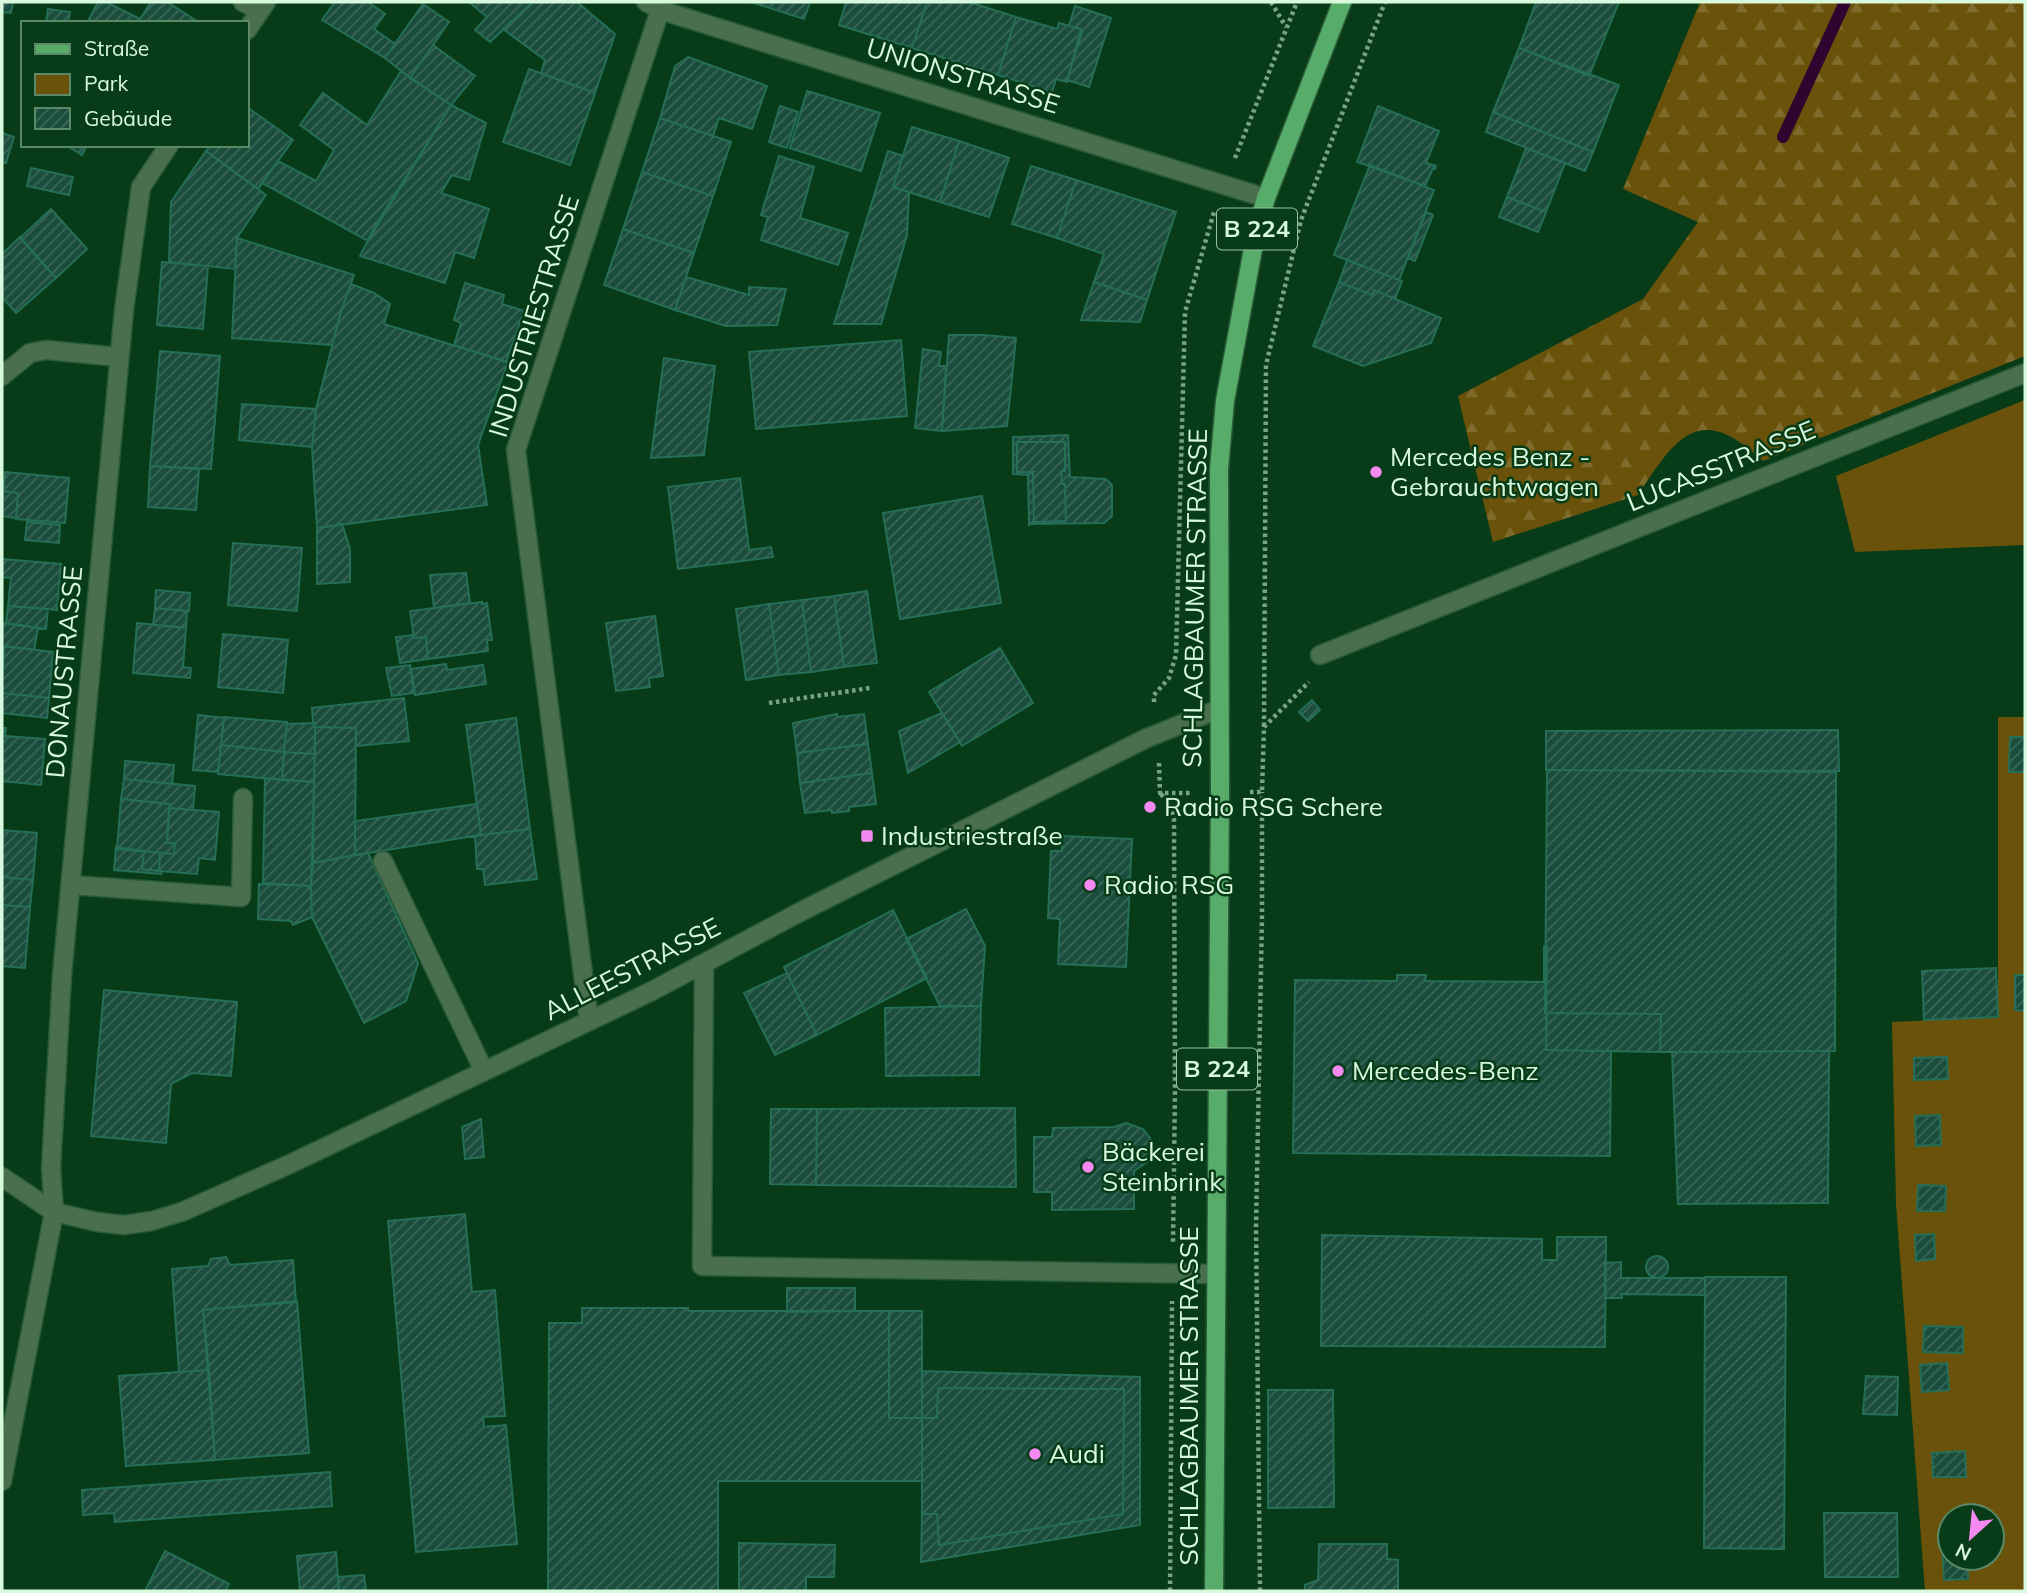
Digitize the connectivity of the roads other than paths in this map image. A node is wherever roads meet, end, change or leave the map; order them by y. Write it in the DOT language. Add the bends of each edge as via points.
graph roads {
  1 [pos="243,2"];
  2 [pos="1342,2"];
  3 [pos="653,6"];
  4 [pos="263,7"];
  5 [pos="248,29"];
  6 [pos="168,147"];
  7 [pos="1266,198"];
  8 [pos="119,357"];
  9 [pos="2025,373"];
  10 [pos="2,376"];
  11 [pos="1320,655"];
  12 [pos="1219,709"];
  13 [pos="243,798"];
  14 [pos="383,862"];
  15 [pos="71,885"];
  16 [pos="704,963"];
  17 [pos="589,1021"];
  18 [pos="484,1071"];
  19 [pos="2,1177"];
  20 [pos="54,1212"];
  21 [pos="1216,1274"];
  22 [pos="2,1481"];
  23 [pos="1214,1591"];
  1 -- 4 [label="street"];
  2 -- 7 [label="main road, SCHLAGBAUMER STRASSE / B 224"];
  3 -- 7 [label="street, UNIONSTRASSE"];
  3 -- 17 [label="street, INDUSTRIESTRASSE" via="516,450"];
  4 -- 5 [label="street"];
  6 -- 8 [label="street, DONAUSTRASSE" via="141,187"];
  7 -- 12 [label="main road, SCHLAGBAUMER STRASSE / B 224" via="1224,401 1219,469"];
  8 -- 10 [label="street" via="46,350 30,353"];
  8 -- 15 [label="street, DONAUSTRASSE"];
  9 -- 11 [label="street, LUCASSTRASSE"];
  12 -- 16 [label="street, ALLEESTRASSE" via="1147,738"];
  12 -- 21 [label="main road, SCHLAGBAUMER STRASSE / B 224"];
  13 -- 15 [label="street" via="240,897"];
  14 -- 18 [label="street"];
  15 -- 20 [label="street, DONAUSTRASSE" via="51,1168"];
  16 -- 17 [label="street, ALLEESTRASSE"];
  16 -- 21 [label="street" via="702,1266"];
  17 -- 18 [label="street, ALLEESTRASSE"];
  18 -- 20 [label="street, ALLEESTRASSE" via="184,1211 124,1225"];
  19 -- 20 [label="street"];
  20 -- 22 [label="street, DONAUSTRASSE"];
  21 -- 23 [label="main road, SCHLAGBAUMER STRASSE / B 224"];
}
